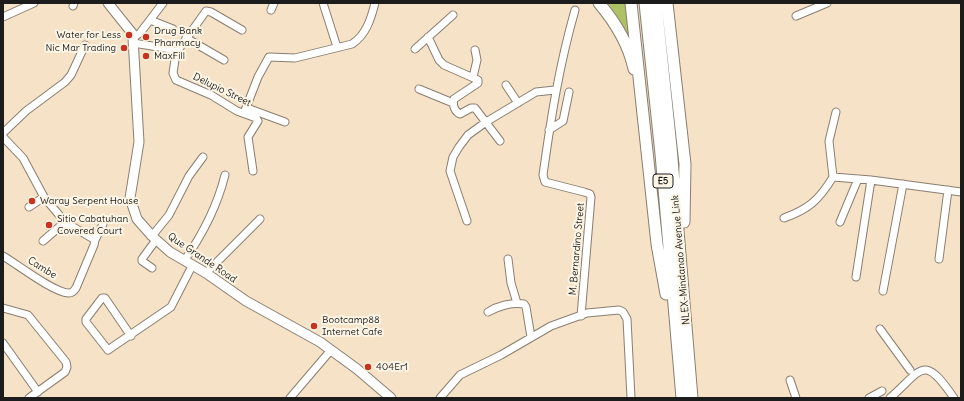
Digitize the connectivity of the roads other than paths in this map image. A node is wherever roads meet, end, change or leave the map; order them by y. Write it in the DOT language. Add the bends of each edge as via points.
graph roads {
  1 [pos="34,3"];
  2 [pos="108,3"];
  3 [pos="163,3"];
  4 [pos="274,3"];
  5 [pos="323,3"];
  6 [pos="600,3"];
  7 [pos="631,3"];
  8 [pos="645,3"];
  9 [pos="656,3"];
  10 [pos="667,3"];
  11 [pos="673,3"];
  12 [pos="827,3"];
  13 [pos="376,4"];
  14 [pos="271,10"];
  15 [pos="575,10"];
  16 [pos="453,15"];
  17 [pos="3,16"];
  18 [pos="796,16"];
  19 [pos="150,20"];
  20 [pos="173,29"];
  21 [pos="242,30"];
  22 [pos="428,37"];
  23 [pos="186,38"];
  24 [pos="133,41"];
  25 [pos="85,45"];
  26 [pos="337,47"];
  27 [pos="415,49"];
  28 [pos="475,50"];
  29 [pos="176,53"];
  30 [pos="673,56"];
  31 [pos="224,60"];
  32 [pos="473,77"];
  33 [pos="506,85"];
  34 [pos="419,89"];
  35 [pos="555,90"];
  36 [pos="569,92"];
  37 [pos="453,103"];
  38 [pos="518,103"];
  39 [pos="246,110"];
  40 [pos="836,112"];
  41 [pos="285,122"];
  42 [pos="486,122"];
  43 [pos="549,130"];
  44 [pos="3,133"];
  45 [pos="646,136"];
  46 [pos="3,137"];
  47 [pos="500,142"];
  48 [pos="203,157"];
  49 [pos="253,172"];
  50 [pos="225,175"];
  51 [pos="836,177"];
  52 [pos="858,179"];
  53 [pos="871,180"];
  54 [pos="903,184"];
  55 [pos="948,190"];
  56 [pos="961,192"];
  57 [pos="44,197"];
  58 [pos="29,208"];
  59 [pos="784,218"];
  60 [pos="260,219"];
  61 [pos="468,221"];
  62 [pos="65,222"];
  63 [pos="840,222"];
  64 [pos="103,224"];
  65 [pos="154,238"];
  66 [pos="95,240"];
  67 [pos="43,241"];
  68 [pos="3,256"];
  69 [pos="508,259"];
  70 [pos="939,259"];
  71 [pos="188,263"];
  72 [pos="152,268"];
  73 [pos="206,273"];
  74 [pos="682,273"];
  75 [pos="856,277"];
  76 [pos="883,291"];
  77 [pos="517,303"];
  78 [pos="3,308"];
  79 [pos="488,312"];
  80 [pos="581,316"];
  81 [pos="880,329"];
  82 [pos="131,336"];
  83 [pos="531,337"];
  84 [pos="3,343"];
  85 [pos="331,350"];
  86 [pos="679,360"];
  87 [pos="910,370"];
  88 [pos="790,380"];
  89 [pos="882,391"];
  90 [pos="38,392"];
  91 [pos="29,398"];
  92 [pos="290,398"];
  93 [pos="391,398"];
  94 [pos="440,398"];
  95 [pos="631,398"];
  96 [pos="682,398"];
  97 [pos="692,398"];
  98 [pos="796,398"];
  99 [pos="869,398"];
  100 [pos="890,398"];
  101 [pos="954,398"];
  1 -- 17 [label="street"];
  2 -- 24 [label="main road" via="132,33"];
  3 -- 19 [label="street"];
  4 -- 14 [label="street"];
  5 -- 26 [label="street"];
  6 -- 45 [label="highway" via="626,44 633,66"];
  7 -- 45 [label="highway"];
  8 -- 86 [label="highway, NLEX-Mindanao Avenue Link / E5"];
  9 -- 74 [label="highway, NLEX-Mindanao Avenue Link / E5"];
  10 -- 30 [label="highway"];
  11 -- 30 [label="highway"];
  12 -- 18 [label="street"];
  13 -- 26 [label="street" via="360,39 352,44"];
  15 -- 35 [label="street, M. Bernardino Street"];
  16 -- 22 [label="street"];
  19 -- 20 [label="street"];
  19 -- 24 [label="street"];
  21 -- 23 [label="street" via="206,11"];
  22 -- 27 [label="street"];
  22 -- 32 [label="street" via="439,60 450,68"];
  23 -- 29 [label="street"];
  23 -- 31 [label="street"];
  24 -- 29 [label="street" via="171,49"];
  24 -- 65 [label="main road, Que Grande Road" via="139,142 130,198 137,219"];
  25 -- 44 [label="street" via="65,82 26,111"];
  26 -- 39 [label="street" via="295,58 268,57"];
  28 -- 32 [label="street" via="477,60"];
  29 -- 39 [label="street, Delupio Street" via="173,73 176,80 211,95 237,111"];
  30 -- 74 [label="highway" via="685,164"];
  32 -- 37 [label="street" via="478,83 454,99"];
  33 -- 38 [label="street"];
  34 -- 37 [label="street"];
  35 -- 38 [label="street" via="536,92"];
  35 -- 43 [label="street, M. Bernardino Street"];
  36 -- 43 [label="street" via="563,121"];
  37 -- 42 [label="street" via="458,114 475,108"];
  38 -- 42 [label="street"];
  39 -- 41 [label="street"];
  39 -- 49 [label="street, Delupio Street" via="258,121 248,137"];
  40 -- 51 [label="street" via="829,141"];
  42 -- 47 [label="street"];
  42 -- 61 [label="street" via="468,135 451,164 450,171"];
  43 -- 80 [label="street, M. Bernardino Street" via="543,179 548,183 590,194 591,197"];
  45 -- 86 [label="highway" via="656,244"];
  46 -- 57 [label="street" via="23,158"];
  48 -- 65 [label="street" via="189,176"];
  50 -- 71 [label="street" via="219,198"];
  51 -- 52 [label="street"];
  51 -- 59 [label="street" via="815,202"];
  52 -- 53 [label="street"];
  52 -- 63 [label="street"];
  53 -- 54 [label="street"];
  53 -- 75 [label="street"];
  54 -- 55 [label="street"];
  54 -- 76 [label="street"];
  55 -- 56 [label="street"];
  55 -- 70 [label="street"];
  57 -- 58 [label="street"];
  57 -- 62 [label="street"];
  60 -- 73 [label="street"];
  62 -- 66 [label="street"];
  62 -- 67 [label="street"];
  64 -- 66 [label="street"];
  65 -- 71 [label="main road, Que Grande Road"];
  65 -- 72 [label="street" via="142,259"];
  66 -- 68 [label="street, Cambe" via="76,288 67,293 45,283"];
  69 -- 77 [label="street"];
  71 -- 73 [label="main road, Que Grande Road"];
  71 -- 82 [label="street" via="171,307"];
  73 -- 85 [label="main road, Que Grande Road" via="235,295 307,333"];
  74 -- 97 [label="highway, NLEX-Mindanao Avenue Link / E5"];
  77 -- 79 [label="street"];
  77 -- 83 [label="street" via="526,307"];
  78 -- 90 [label="street" via="28,315 66,362 68,367 65,372"];
  80 -- 83 [label="street" via="551,326"];
  80 -- 95 [label="street" via="592,312 619,310 625,315"];
  81 -- 87 [label="street"];
  82 -- 82 [label="street" via="107,300 102,298 87,317 86,322 108,350"];
  83 -- 94 [label="street" via="460,375"];
  84 -- 90 [label="street"];
  85 -- 92 [label="street"];
  85 -- 93 [label="main road, Que Grande Road" via="358,369"];
  86 -- 96 [label="highway, NLEX-Mindanao Avenue Link / E5"];
  88 -- 98 [label="street"];
  89 -- 99 [label="street"];
  90 -- 91 [label="street"];
  100 -- 101 [label="street" via="915,373 928,369 938,376"];
}
